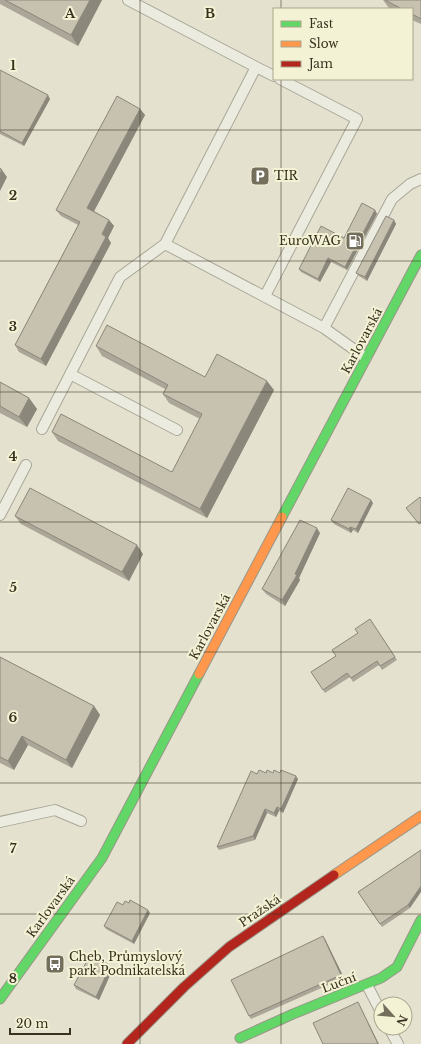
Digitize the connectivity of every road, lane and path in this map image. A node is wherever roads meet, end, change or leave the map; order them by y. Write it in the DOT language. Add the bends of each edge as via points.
graph roads {
  1 [pos="128,0"];
  2 [pos="256,67"];
  3 [pos="273,76"];
  4 [pos="282,80"];
  5 [pos="421,179"];
  6 [pos="165,244"];
  7 [pos="421,255"];
  8 [pos="265,296"];
  9 [pos="324,328"];
  10 [pos="366,358"];
  11 [pos="70,374"];
  12 [pos="42,429"];
  13 [pos="177,430"];
  14 [pos="26,465"];
  15 [pos="0,515"];
  16 [pos="421,816"];
  17 [pos="81,821"];
  18 [pos="0,822"];
  19 [pos="421,920"];
  20 [pos="367,985"];
  21 [pos="373,997"];
  22 [pos="0,998"];
  23 [pos="240,1038"];
  24 [pos="127,1044"];
  1 -- 2 [label="lane"];
  2 -- 3 [label="lane"];
  2 -- 6 [label="lane"];
  4 -- 8 [label="lane" via="357,119"];
  5 -- 9 [label="lane" via="410,184 392,199"];
  6 -- 8 [label="lane"];
  6 -- 11 [label="lane" via="120,276"];
  7 -- 10 [label="street, Karlovarská"];
  8 -- 9 [label="lane"];
  9 -- 10 [label="lane"];
  10 -- 22 [label="street, Karlovarská" via="102,858"];
  11 -- 12 [label="lane"];
  11 -- 13 [label="lane"];
  14 -- 15 [label="lane"];
  16 -- 24 [label="street, Pražská" via="229,947 184,987"];
  17 -- 18 [label="lane" via="55,810"];
  19 -- 20 [label="street, Luční" via="397,967"];
  20 -- 21 [label="lane"];
  20 -- 23 [label="street, Luční"];
}
